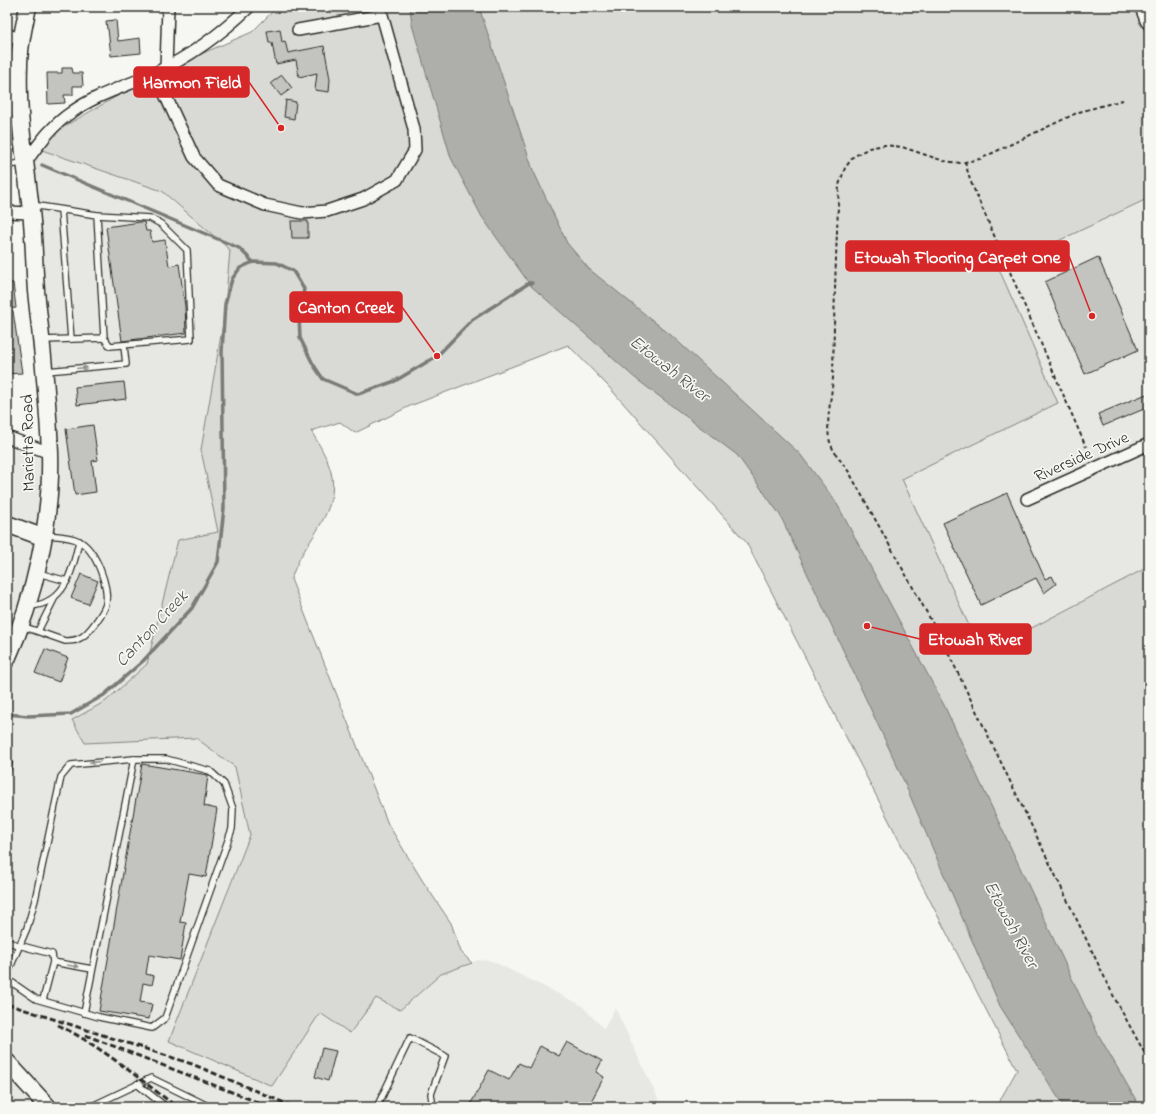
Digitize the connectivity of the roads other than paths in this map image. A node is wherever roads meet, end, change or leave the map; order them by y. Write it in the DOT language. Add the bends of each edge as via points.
graph roads {
  1 [pos="28,7"];
  2 [pos="168,7"];
  3 [pos="249,7"];
  4 [pos="1144,7"];
  5 [pos="1149,20"];
  6 [pos="298,30"];
  7 [pos="7,34"];
  8 [pos="22,41"];
  9 [pos="166,68"];
  10 [pos="155,73"];
  11 [pos="25,163"];
  12 [pos="7,165"];
  13 [pos="7,178"];
  14 [pos="31,209"];
  15 [pos="61,210"];
  16 [pos="7,212"];
  17 [pos="97,215"];
  18 [pos="104,338"];
  19 [pos="71,339"];
  20 [pos="42,340"];
  21 [pos="124,346"];
  22 [pos="44,371"];
  23 [pos="7,437"];
  24 [pos="1149,444"];
  25 [pos="50,453"];
  26 [pos="1028,499"];
  27 [pos="7,524"];
  28 [pos="42,536"];
  29 [pos="79,541"];
  30 [pos="36,572"];
  31 [pos="67,580"];
  32 [pos="54,599"];
  33 [pos="26,607"];
  34 [pos="20,625"];
  35 [pos="38,631"];
  36 [pos="8,653"];
  37 [pos="134,759"];
  38 [pos="7,942"];
  39 [pos="19,944"];
  40 [pos="53,962"];
  41 [pos="92,969"];
  42 [pos="7,975"];
  43 [pos="7,979"];
  44 [pos="43,1000"];
  45 [pos="84,1013"];
  46 [pos="7,1062"];
  47 [pos="137,1084"];
  48 [pos="48,1107"];
  49 [pos="90,1107"];
  50 [pos="166,1107"];
  51 [pos="210,1107"];
  52 [pos="377,1107"];
  53 [pos="433,1107"];
  1 -- 8 [label="street, Marietta Road"];
  2 -- 9 [label="street"];
  3 -- 9 [label="street" via="231,25"];
  4 -- 5 [label="main road"];
  6 -- 10 [label="street" via="382,15 414,129 415,150 397,180 363,199 327,211 302,213 265,205 218,185 194,157"];
  7 -- 8 [label="street"];
  8 -- 11 [label="street, Marietta Road" via="18,65"];
  9 -- 10 [label="street"];
  10 -- 11 [label="street" via="89,101 72,112 50,130"];
  11 -- 12 [label="lane"];
  11 -- 14 [label="street, Marietta Road"];
  12 -- 13 [label="lane"];
  14 -- 15 [label="lane"];
  14 -- 16 [label="street"];
  14 -- 20 [label="street, Marietta Road"];
  15 -- 17 [label="lane"];
  15 -- 19 [label="lane"];
  17 -- 18 [label="lane"];
  17 -- 21 [label="lane" via="150,218 162,224 188,250 191,340"];
  18 -- 19 [label="lane"];
  18 -- 21 [label="lane" via="110,346"];
  19 -- 20 [label="lane"];
  20 -- 22 [label="street, Marietta Road"];
  22 -- 21 [label="lane, one-way" via="126,364"];
  22 -- 25 [label="street, Marietta Road"];
  23 -- 25 [label="street"];
  24 -- 26 [label="street, Riverside Drive"];
  25 -- 28 [label="street, Marietta Road" via="49,492"];
  27 -- 28 [label="street"];
  28 -- 29 [label="lane"];
  28 -- 30 [label="street, Marietta Road"];
  29 -- 31 [label="lane"];
  29 -- 35 [label="lane" via="96,559 106,594 106,605 82,638 65,641"];
  30 -- 31 [label="lane"];
  30 -- 33 [label="street, Marietta Road"];
  31 -- 32 [label="lane"];
  32 -- 33 [label="lane"];
  32 -- 35 [label="lane"];
  33 -- 34 [label="street, Marietta Road"];
  34 -- 35 [label="lane"];
  34 -- 36 [label="street, Marietta Road"];
  37 -- 39 [label="lane, one-way" via="71,765 61,777 35,900 27,928"];
  37 -- 41 [label="lane"];
  37 -- 45 [label="lane" via="166,759 210,771 224,784 233,809 232,829 165,1018 152,1028"];
  38 -- 39 [label="lane"];
  39 -- 40 [label="lane" via="52,954"];
  39 -- 42 [label="lane"];
  40 -- 41 [label="lane, one-way"];
  40 -- 44 [label="lane"];
  41 -- 45 [label="lane"];
  43 -- 44 [label="lane"];
  44 -- 45 [label="lane"];
  46 -- 48 [label="street"];
  47 -- 49 [label="lane"];
  47 -- 50 [label="lane"];
  47 -- 51 [label="lane" via="151,1078"];
  52 -- 53 [label="lane" via="410,1038 445,1056 431,1094"];
}
